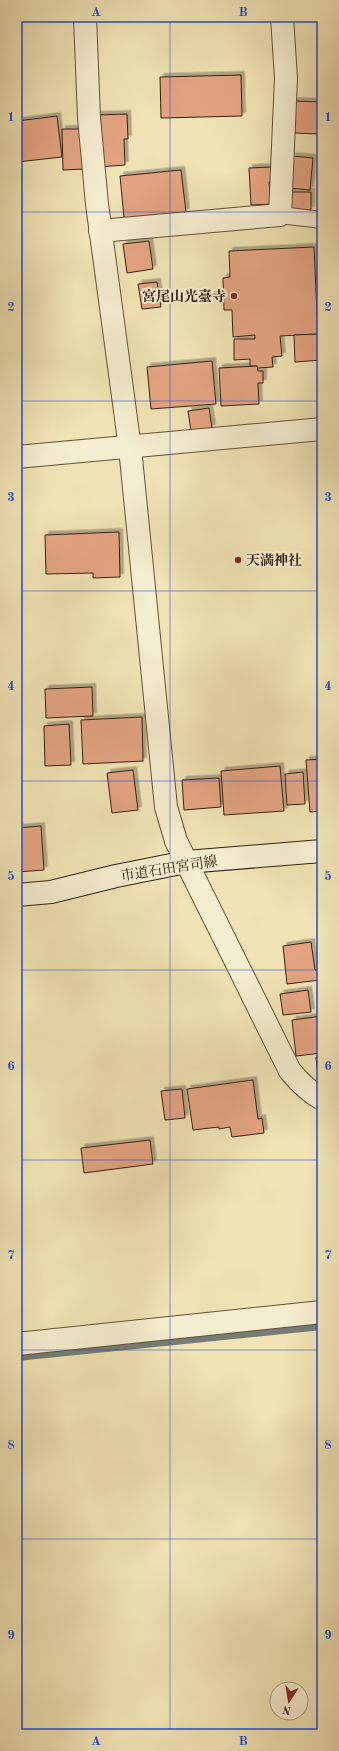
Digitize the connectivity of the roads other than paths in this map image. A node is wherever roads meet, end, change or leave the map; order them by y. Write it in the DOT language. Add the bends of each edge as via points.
graph roads {
  1 [pos="85,17"];
  2 [pos="282,17"];
  3 [pos="280,215"];
  4 [pos="322,220"];
  5 [pos="100,231"];
  6 [pos="322,429"];
  7 [pos="130,448"];
  8 [pos="17,457"];
  9 [pos="322,851"];
  10 [pos="186,862"];
  11 [pos="17,895"];
  12 [pos="322,1099"];
  13 [pos="322,1312"];
  14 [pos="17,1344"];
  1 -- 5 [label="street" via="89,118"];
  2 -- 3 [label="street" via="286,78"];
  3 -- 4 [label="lane"];
  3 -- 5 [label="street"];
  5 -- 7 [label="street"];
  6 -- 7 [label="street"];
  7 -- 8 [label="street"];
  7 -- 10 [label="street" via="166,807 176,841"];
  9 -- 10 [label="street, 市道石田宮司線"];
  10 -- 11 [label="street, 市道石田宮司線" via="51,892"];
  10 -- 12 [label="street" via="290,1071 311,1093"];
  13 -- 14 [label="street"];
}
